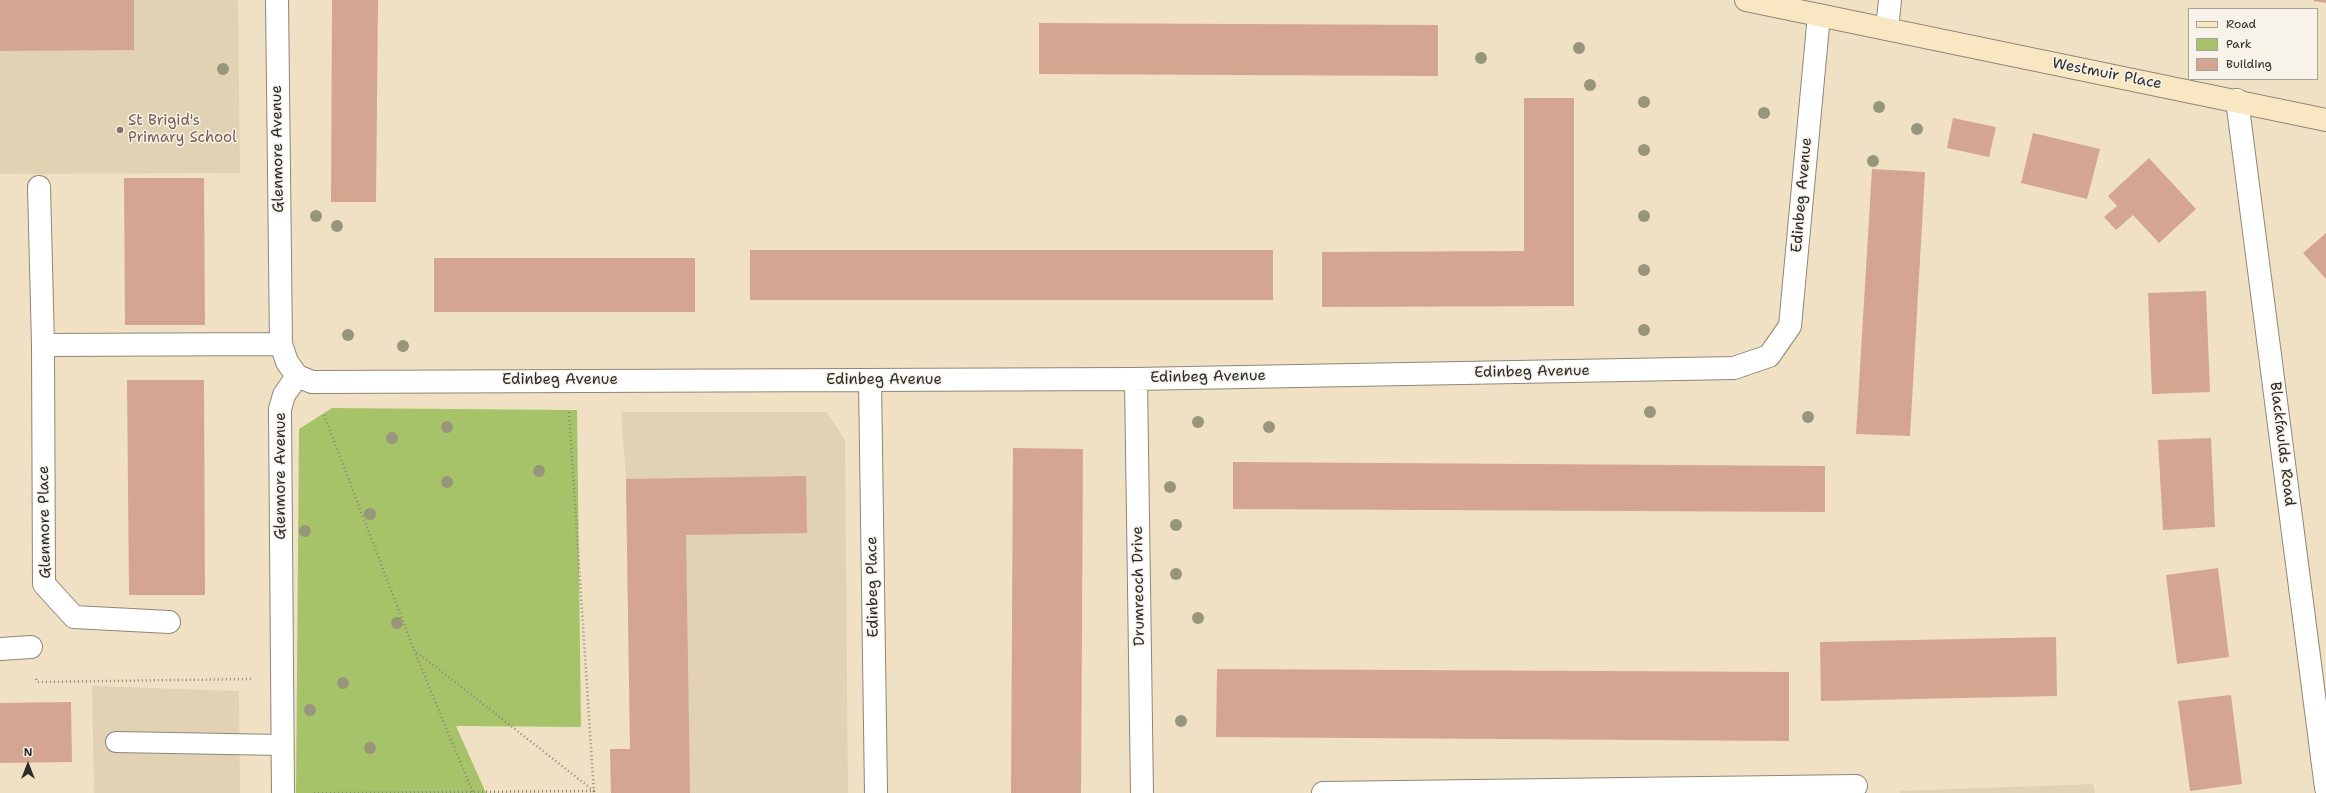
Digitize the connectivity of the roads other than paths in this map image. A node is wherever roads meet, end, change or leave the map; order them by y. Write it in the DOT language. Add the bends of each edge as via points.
graph roads {
  1 [pos="277,0"];
  2 [pos="1746,0"];
  3 [pos="1890,0"];
  4 [pos="1819,15"];
  5 [pos="1887,29"];
  6 [pos="2237,100"];
  7 [pos="2326,120"];
  8 [pos="39,187"];
  9 [pos="282,344"];
  10 [pos="43,345"];
  11 [pos="1136,378"];
  12 [pos="305,379"];
  13 [pos="870,380"];
  14 [pos="169,622"];
  15 [pos="31,647"];
  16 [pos="0,649"];
  17 [pos="116,742"];
  18 [pos="282,745"];
  19 [pos="1856,786"];
  20 [pos="2326,788"];
  21 [pos="283,793"];
  22 [pos="876,793"];
  23 [pos="1142,793"];
  24 [pos="1323,793"];
  1 -- 9 [label="street, Glenmore Avenue"];
  2 -- 4 [label="main road, Westmuir Place"];
  3 -- 5 [label="street"];
  4 -- 5 [label="main road, Westmuir Place"];
  4 -- 11 [label="street, Edinbeg Avenue" via="1790,326 1769,356 1734,368"];
  5 -- 6 [label="main road, Westmuir Place"];
  6 -- 7 [label="main road, Westmuir Place"];
  6 -- 20 [label="street, Blackfaulds Road"];
  8 -- 10 [label="street, Glenmore Place"];
  9 -- 10 [label="street"];
  9 -- 12 [label="street, Glenmore Avenue" via="287,362"];
  10 -- 14 [label="street, Glenmore Place" via="44,584 74,617"];
  11 -- 13 [label="street, Edinbeg Avenue"];
  11 -- 23 [label="street, Drumreoch Drive"];
  12 -- 13 [label="street, Edinbeg Avenue"];
  12 -- 18 [label="street, Glenmore Avenue" via="284,395 280,409"];
  13 -- 22 [label="street, Edinbeg Place"];
  15 -- 16 [label="street"];
  17 -- 18 [label="lane"];
  18 -- 21 [label="street, Glenmore Avenue"];
  19 -- 24 [label="street"];
}
